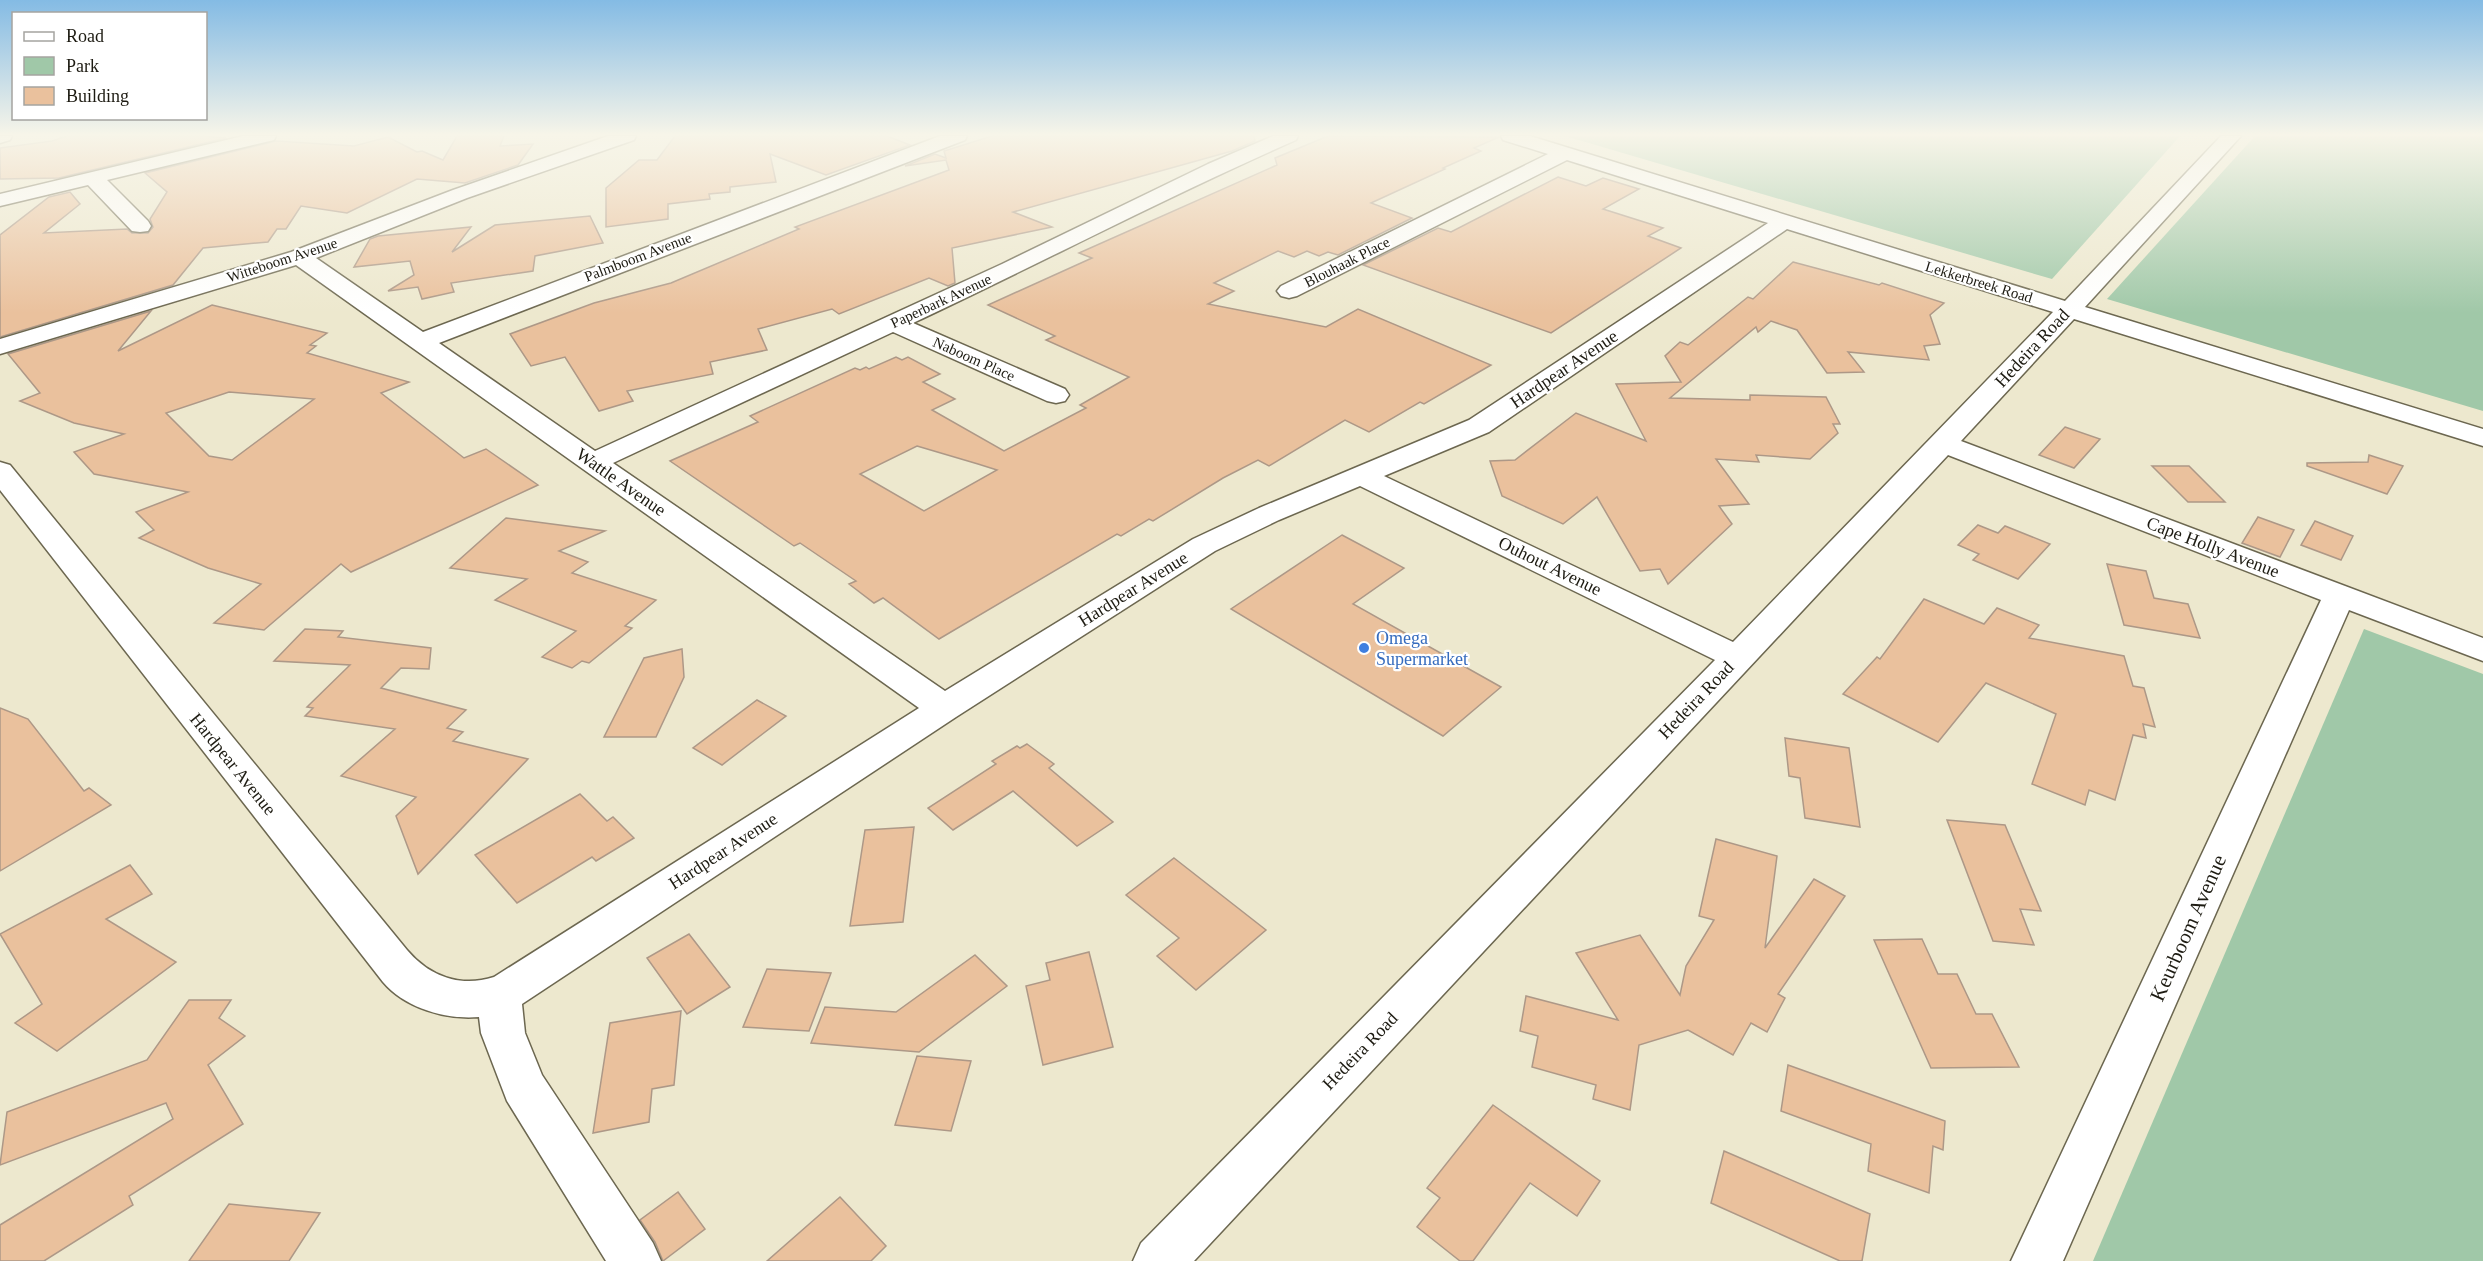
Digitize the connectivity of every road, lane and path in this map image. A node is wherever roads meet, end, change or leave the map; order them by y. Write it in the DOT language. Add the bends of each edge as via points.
graph roads {
  1 [pos="22,195"];
  2 [pos="109,195"];
  3 [pos="458,195"];
  4 [pos="801,195"];
  5 [pos="1161,195"];
  6 [pos="1481,195"];
  7 [pos="1700,195"];
  8 [pos="2176,195"];
  9 [pos="0,200"];
  10 [pos="1785,221"];
  11 [pos="140,226"];
  12 [pos="299,257"];
  13 [pos="1289,291"];
  14 [pos="2067,310"];
  15 [pos="892,323"];
  16 [pos="420,342"];
  17 [pos="0,347"];
  18 [pos="1056,395"];
  19 [pos="2483,438"];
  20 [pos="1943,444"];
  21 [pos="592,462"];
  22 [pos="0,471"];
  23 [pos="1362,476"];
  24 [pos="2338,596"];
  25 [pos="2483,650"];
  26 [pos="1737,657"];
  27 [pos="944,708"];
  28 [pos="499,995"];
  29 [pos="634,1261"];
  30 [pos="1159,1261"];
  31 [pos="2037,1261"];
  1 -- 9 [label="street"];
  2 -- 11 [label="street"];
  3 -- 12 [label="street, Witteboom Avenue"];
  4 -- 16 [label="street, Palmboom Avenue"];
  5 -- 15 [label="street, Paperbark Avenue"];
  6 -- 13 [label="street, Blouhaak Place"];
  7 -- 10 [label="street, Lekkerbreek Road"];
  8 -- 14 [label="street, Hedeira Road"];
  10 -- 14 [label="street, Lekkerbreek Road"];
  10 -- 23 [label="street, Hardpear Avenue" via="1479,426"];
  12 -- 16 [label="street, Wattle Avenue"];
  12 -- 17 [label="street, Witteboom Avenue"];
  14 -- 19 [label="street, Lekkerbreek Road"];
  14 -- 20 [label="street, Hedeira Road"];
  15 -- 18 [label="street, Naboom Place"];
  15 -- 21 [label="street, Paperbark Avenue"];
  16 -- 21 [label="street, Wattle Avenue"];
  20 -- 24 [label="street, Cape Holly Avenue"];
  20 -- 26 [label="street, Hedeira Road"];
  21 -- 27 [label="street, Wattle Avenue"];
  22 -- 28 [label="street, Hardpear Avenue" via="400,972 424,990 448,997 474,999"];
  23 -- 26 [label="street, Ouhout Avenue"];
  23 -- 27 [label="street, Hardpear Avenue" via="1204,545"];
  24 -- 25 [label="street, Cape Holly Avenue"];
  24 -- 31 [label="street, Keurboom Avenue"];
  26 -- 30 [label="street, Hedeira Road"];
  27 -- 28 [label="street, Hardpear Avenue"];
  28 -- 29 [label="street" via="502,1033 523,1086"];
}
